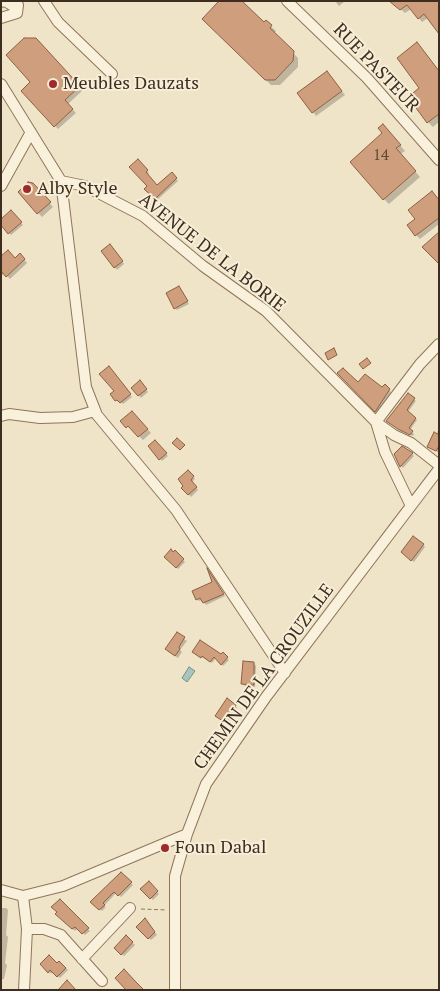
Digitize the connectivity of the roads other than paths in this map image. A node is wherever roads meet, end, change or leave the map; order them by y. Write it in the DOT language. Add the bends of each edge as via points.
graph roads {
  1 [pos="44,1"];
  2 [pos="287,1"];
  3 [pos="1,2"];
  4 [pos="17,4"];
  5 [pos="1,12"];
  6 [pos="1,18"];
  7 [pos="112,74"];
  8 [pos="1,84"];
  9 [pos="31,132"];
  10 [pos="439,160"];
  11 [pos="61,181"];
  12 [pos="1,186"];
  13 [pos="439,344"];
  14 [pos="95,411"];
  15 [pos="1,416"];
  16 [pos="376,422"];
  17 [pos="439,465"];
  18 [pos="439,469"];
  19 [pos="411,506"];
  20 [pos="285,673"];
  21 [pos="187,834"];
  22 [pos="1,890"];
  23 [pos="23,896"];
  24 [pos="130,908"];
  25 [pos="27,929"];
  26 [pos="82,959"];
  27 [pos="102,982"];
  28 [pos="24,990"];
  29 [pos="175,990"];
  1 -- 7 [label="street" via="58,22"];
  2 -- 10 [label="street, RUE PASTEUR" via="367,78"];
  3 -- 4 [label="street"];
  4 -- 5 [label="street"];
  4 -- 6 [label="street" via="17,14"];
  8 -- 9 [label="street"];
  9 -- 11 [label="street"];
  9 -- 12 [label="street"];
  11 -- 14 [label="street" via="86,387"];
  11 -- 16 [label="street, AVENUE DE LA BORIE" via="85,186 142,216 266,311"];
  13 -- 16 [label="street"];
  14 -- 15 [label="street" via="73,417"];
  14 -- 20 [label="street" via="176,510"];
  16 -- 17 [label="street, AVENUE DE LA BORIE"];
  16 -- 19 [label="street" via="385,452"];
  18 -- 19 [label="street, CHEMIN DE LA CROUZILLE"];
  19 -- 20 [label="street, CHEMIN DE LA CROUZILLE"];
  20 -- 21 [label="street, CHEMIN DE LA CROUZILLE" via="206,784"];
  21 -- 23 [label="street" via="63,886"];
  21 -- 29 [label="street, CHEMIN DE LA CROUZILLE" via="175,876"];
  22 -- 23 [label="street"];
  23 -- 25 [label="street"];
  24 -- 26 [label="street"];
  25 -- 26 [label="street" via="44,929 61,935"];
  25 -- 28 [label="street"];
  26 -- 27 [label="street"];
}
